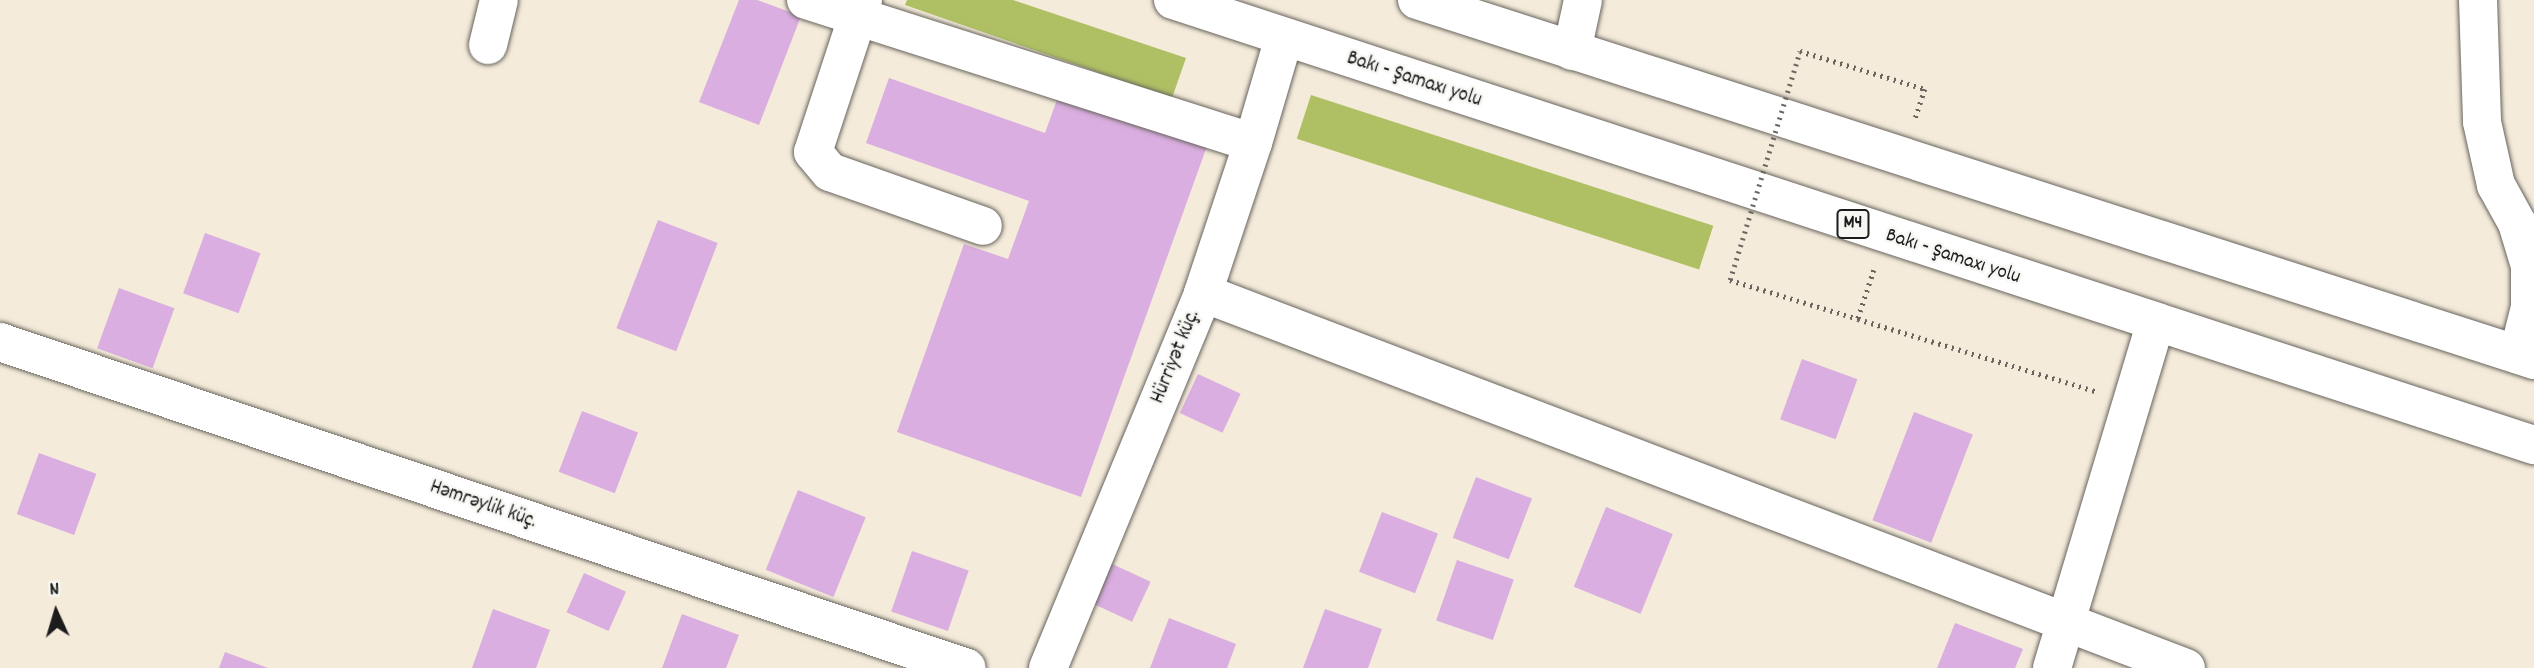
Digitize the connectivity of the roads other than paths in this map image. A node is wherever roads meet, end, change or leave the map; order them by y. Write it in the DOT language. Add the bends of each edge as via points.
graph roads {
  1 [pos="499,0"];
  2 [pos="806,0"];
  3 [pos="1173,0"];
  4 [pos="1416,0"];
  5 [pos="1583,0"];
  6 [pos="2478,0"];
  7 [pos="860,8"];
  8 [pos="1284,38"];
  9 [pos="488,45"];
  10 [pos="1572,51"];
  11 [pos="1253,143"];
  12 [pos="983,226"];
  13 [pos="1203,293"];
  14 [pos="2155,324"];
  15 [pos="0,342"];
  16 [pos="2526,357"];
  17 [pos="2534,445"];
  18 [pos="2068,622"];
  19 [pos="967,668"];
  20 [pos="1048,668"];
  21 [pos="2052,668"];
  22 [pos="2186,668"];
  1 -- 9 [label="main road"];
  2 -- 7 [label="main road"];
  3 -- 8 [label="main road, Bakı - Şamaxı yolu / M4"];
  4 -- 10 [label="main road"];
  5 -- 10 [label="main road"];
  6 -- 16 [label="main road" via="2482,122 2496,185 2517,223 2530,266"];
  7 -- 11 [label="main road"];
  7 -- 12 [label="main road" via="813,152 830,172"];
  8 -- 11 [label="main road, Hürriyət küç."];
  8 -- 14 [label="main road, Bakı - Şamaxı yolu / M4"];
  10 -- 16 [label="main road"];
  11 -- 13 [label="main road, Hürriyət küç."];
  13 -- 18 [label="main road"];
  13 -- 20 [label="main road, Hürriyət küç."];
  14 -- 17 [label="main road, Bakı - Şamaxı yolu / M4"];
  14 -- 18 [label="main road"];
  15 -- 19 [label="main road, Həmrəylik küç."];
  18 -- 21 [label="main road"];
  18 -- 22 [label="main road"];
}
